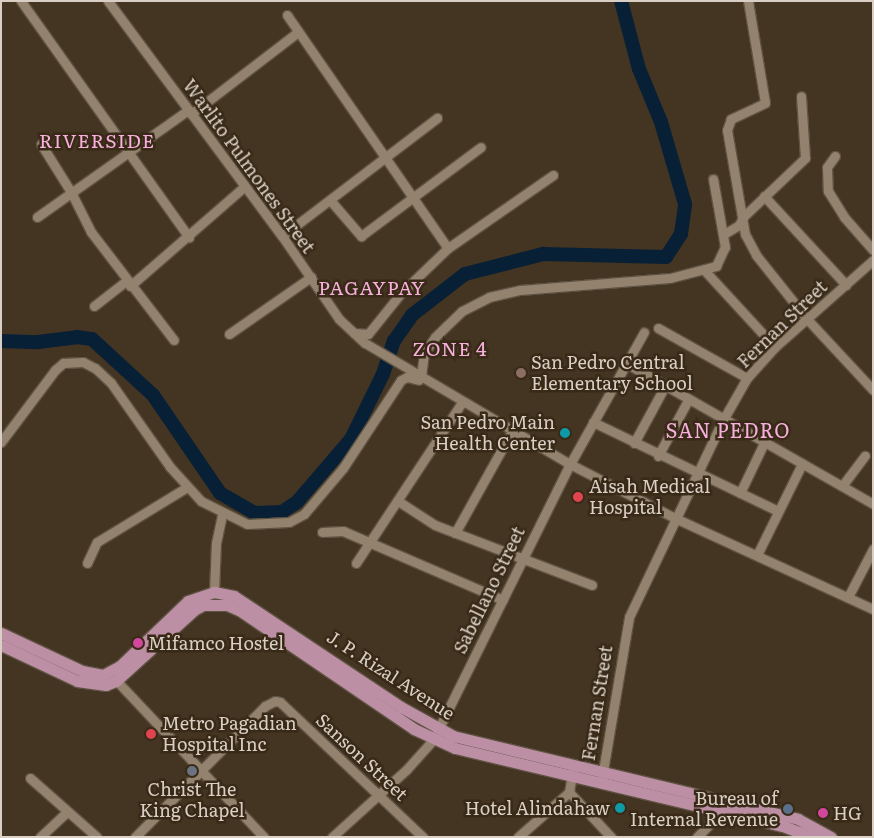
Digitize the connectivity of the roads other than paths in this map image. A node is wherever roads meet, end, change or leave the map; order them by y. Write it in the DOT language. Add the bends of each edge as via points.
graph roads {
  1 [pos="21,1"];
  2 [pos="108,1"];
  3 [pos="748,1"];
  4 [pos="287,15"];
  5 [pos="298,32"];
  6 [pos="801,96"];
  7 [pos="189,112"];
  8 [pos="437,118"];
  9 [pos="41,144"];
  10 [pos="481,147"];
  11 [pos="130,153"];
  12 [pos="836,156"];
  13 [pos="384,158"];
  14 [pos="552,175"];
  15 [pos="713,179"];
  16 [pos="244,188"];
  17 [pos="71,192"];
  18 [pos="764,196"];
  19 [pos="413,199"];
  20 [pos="330,200"];
  21 [pos="37,217"];
  22 [pos="743,217"];
  23 [pos="724,234"];
  24 [pos="282,236"];
  25 [pos="189,237"];
  26 [pos="448,248"];
  27 [pos="873,250"];
  28 [pos="873,260"];
  29 [pos="706,271"];
  30 [pos="311,277"];
  31 [pos="128,284"];
  32 [pos="846,285"];
  33 [pos="94,306"];
  34 [pos="807,319"];
  35 [pos="658,328"];
  36 [pos="644,332"];
  37 [pos="353,333"];
  38 [pos="229,334"];
  39 [pos="174,340"];
  40 [pos="775,347"];
  41 [pos="626,363"];
  42 [pos="747,378"];
  43 [pos="425,379"];
  44 [pos="665,386"];
  45 [pos="873,390"];
  46 [pos="688,400"];
  47 [pos="462,402"];
  48 [pos="723,420"];
  49 [pos="593,422"];
  50 [pos="512,431"];
  51 [pos="1,442"];
  52 [pos="634,443"];
  53 [pos="764,444"];
  54 [pos="658,456"];
  55 [pos="865,456"];
  56 [pos="570,464"];
  57 [pos="802,464"];
  58 [pos="700,474"];
  59 [pos="187,486"];
  60 [pos="842,486"];
  61 [pos="740,493"];
  62 [pos="398,501"];
  63 [pos="873,504"];
  64 [pos="778,511"];
  65 [pos="222,514"];
  66 [pos="676,519"];
  67 [pos="322,532"];
  68 [pos="455,533"];
  69 [pos="371,541"];
  70 [pos="872,551"];
  71 [pos="757,555"];
  72 [pos="524,557"];
  73 [pos="87,563"];
  74 [pos="356,563"];
  75 [pos="592,585"];
  76 [pos="214,592"];
  77 [pos="848,597"];
  78 [pos="503,600"];
  79 [pos="873,609"];
  80 [pos="1,633"];
  81 [pos="1,645"];
  82 [pos="306,648"];
  83 [pos="26,651"];
  84 [pos="113,677"];
  85 [pos="436,734"];
  86 [pos="203,770"];
  87 [pos="573,772"];
  88 [pos="30,778"];
  89 [pos="601,779"];
  90 [pos="569,792"];
  91 [pos="656,792"];
  92 [pos="378,794"];
  93 [pos="722,801"];
  94 [pos="66,813"];
  95 [pos="720,813"];
  96 [pos="40,837"];
  97 [pos="97,837"];
  98 [pos="135,837"];
  99 [pos="264,837"];
  100 [pos="332,837"];
  101 [pos="423,837"];
  102 [pos="518,837"];
  103 [pos="611,837"];
  104 [pos="697,837"];
  105 [pos="811,837"];
  106 [pos="831,837"];
  1 -- 11 [label="street"];
  2 -- 7 [label="street, Warlito Pulmones Street"];
  3 -- 22 [label="street" via="765,103 728,123"];
  4 -- 5 [label="street"];
  5 -- 7 [label="street"];
  5 -- 13 [label="street"];
  6 -- 18 [label="street" via="805,158"];
  7 -- 11 [label="street"];
  7 -- 16 [label="street, Warlito Pulmones Street"];
  8 -- 13 [label="street"];
  9 -- 17 [label="street"];
  10 -- 19 [label="street"];
  11 -- 17 [label="street"];
  11 -- 25 [label="street"];
  12 -- 27 [label="street" via="827,167 828,191 844,217"];
  13 -- 19 [label="street"];
  13 -- 20 [label="street"];
  14 -- 26 [label="street"];
  15 -- 23 [label="street"];
  16 -- 24 [label="street, Warlito Pulmones Street"];
  16 -- 25 [label="street"];
  17 -- 21 [label="street"];
  17 -- 31 [label="street" via="91,232"];
  18 -- 22 [label="street"];
  18 -- 32 [label="street"];
  19 -- 20 [label="street" via="359,236"];
  19 -- 26 [label="street"];
  20 -- 24 [label="street"];
  22 -- 23 [label="street" via="739,225"];
  22 -- 34 [label="street" via="745,234 756,255"];
  23 -- 29 [label="street" via="726,247 722,258"];
  24 -- 30 [label="street, Warlito Pulmones Street"];
  25 -- 31 [label="street"];
  26 -- 37 [label="street" via="401,293 371,332 365,335"];
  28 -- 32 [label="street, Fernan Street"];
  29 -- 40 [label="street"];
  29 -- 43 [label="street" via="662,279 520,290 489,297 462,311 436,337 424,353"];
  30 -- 37 [label="street, Warlito Pulmones Street" via="339,319"];
  30 -- 38 [label="street"];
  31 -- 33 [label="street"];
  31 -- 39 [label="street"];
  32 -- 34 [label="street, Fernan Street"];
  34 -- 40 [label="street, Fernan Street"];
  34 -- 45 [label="street"];
  35 -- 42 [label="street"];
  36 -- 41 [label="street, Sabellano Street"];
  37 -- 43 [label="street, Warlito Pulmones Street"];
  40 -- 42 [label="street, Fernan Street"];
  41 -- 44 [label="street"];
  41 -- 49 [label="street, Sabellano Street"];
  42 -- 48 [label="street, Fernan Street"];
  43 -- 47 [label="street, Warlito Pulmones Street"];
  43 -- 65 [label="street" via="407,377 401,380 343,468 313,505 297,519 254,525"];
  44 -- 46 [label="street"];
  44 -- 52 [label="street"];
  46 -- 48 [label="street"];
  46 -- 54 [label="street"];
  47 -- 50 [label="street, Warlito Pulmones Street"];
  47 -- 62 [label="street"];
  48 -- 53 [label="street"];
  48 -- 58 [label="street, Fernan Street"];
  49 -- 52 [label="street"];
  49 -- 56 [label="street, Sabellano Street"];
  50 -- 56 [label="street, Warlito Pulmones Street"];
  50 -- 68 [label="street"];
  51 -- 59 [label="street" via="63,362 83,362 111,383"];
  52 -- 54 [label="street"];
  53 -- 57 [label="street"];
  53 -- 61 [label="street"];
  54 -- 58 [label="street"];
  55 -- 60 [label="street"];
  56 -- 66 [label="street, Warlito Pulmones Street"];
  56 -- 72 [label="street, Sabellano Street"];
  57 -- 60 [label="street"];
  57 -- 64 [label="street"];
  58 -- 61 [label="street"];
  58 -- 66 [label="street, Fernan Street"];
  59 -- 65 [label="street"];
  59 -- 73 [label="street" via="97,542"];
  60 -- 63 [label="street"];
  61 -- 64 [label="street"];
  62 -- 68 [label="street"];
  62 -- 69 [label="street"];
  64 -- 71 [label="street"];
  65 -- 76 [label="street" via="216,543"];
  66 -- 71 [label="street, Warlito Pulmones Street"];
  66 -- 89 [label="street, Fernan Street" via="629,617"];
  67 -- 69 [label="street" via="334,529"];
  68 -- 72 [label="street"];
  69 -- 74 [label="street"];
  69 -- 78 [label="street"];
  70 -- 77 [label="street"];
  71 -- 77 [label="street, Warlito Pulmones Street"];
  72 -- 75 [label="street"];
  72 -- 78 [label="street, Sabellano Street"];
  76 -- 82 [label="main road, J. P. Rizal Avenue" via="246,601"];
  76 -- 84 [label="main road" via="198,596 178,608"];
  77 -- 79 [label="street, Warlito Pulmones Street"];
  78 -- 85 [label="street, Sabellano Street"];
  80 -- 83 [label="main road"];
  81 -- 83 [label="main road"];
  82 -- 84 [label="main road, J. P. Rizal Avenue" via="239,610 227,606 203,606 180,620"];
  82 -- 85 [label="main road, J. P. Rizal Avenue"];
  83 -- 84 [label="main road" via="97,685"];
  84 -- 86 [label="street"];
  85 -- 87 [label="main road, J. P. Rizal Avenue"];
  85 -- 92 [label="street, Sabellano Street"];
  86 -- 92 [label="street, Sanson Street" via="265,706 280,702"];
  86 -- 98 [label="street"];
  86 -- 99 [label="street"];
  87 -- 89 [label="main road, J. P. Rizal Avenue"];
  87 -- 90 [label="street"];
  88 -- 94 [label="street"];
  89 -- 91 [label="main road, J. P. Rizal Avenue"];
  90 -- 102 [label="street"];
  90 -- 103 [label="street"];
  91 -- 93 [label="main road, J. P. Rizal Avenue"];
  91 -- 95 [label="main road, J. P. Rizal Avenue"];
  92 -- 100 [label="street, Sabellano Street"];
  92 -- 101 [label="street, Sanson Street"];
  93 -- 95 [label="street"];
  93 -- 106 [label="main road, J. P. Rizal Avenue" via="798,819"];
  94 -- 96 [label="street"];
  94 -- 97 [label="street"];
  95 -- 104 [label="street"];
  95 -- 105 [label="main road, J. P. Rizal Avenue" via="783,826"];
}
